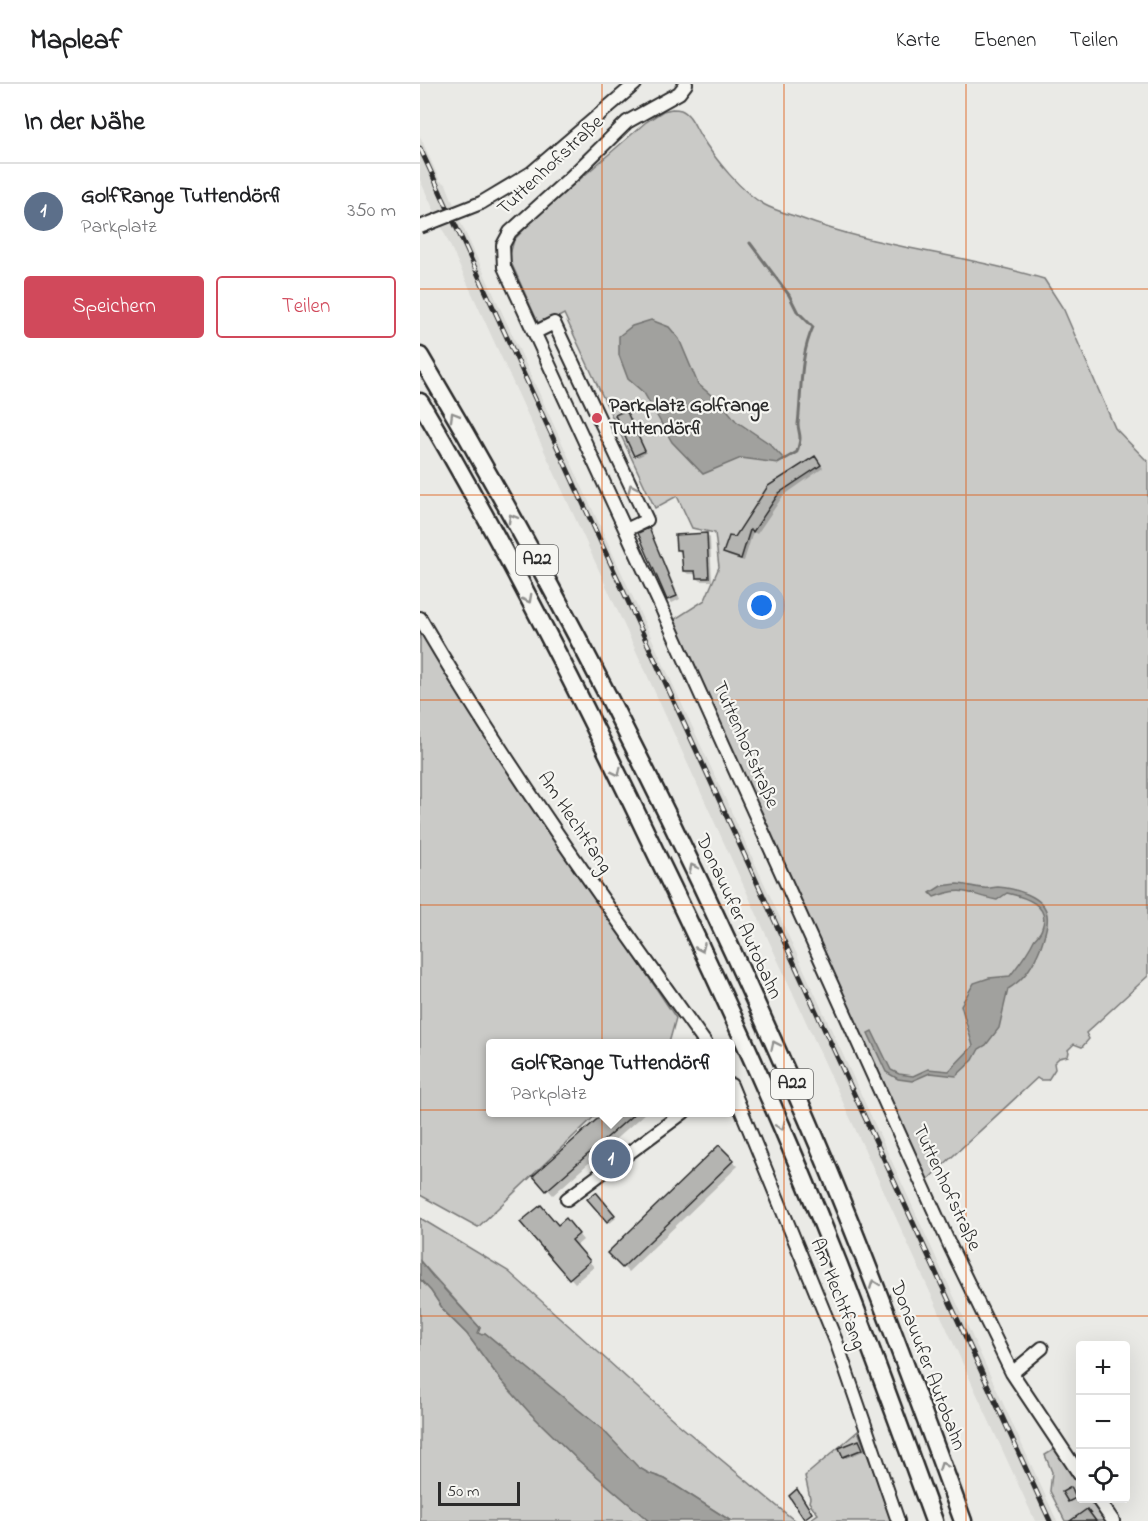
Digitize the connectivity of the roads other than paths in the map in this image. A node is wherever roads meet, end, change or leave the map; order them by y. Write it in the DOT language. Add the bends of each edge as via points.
graph roads {
  1 [pos="635,84"];
  2 [pos="686,84"];
  3 [pos="420,228"];
  4 [pos="536,332"];
  5 [pos="420,356"];
  6 [pos="420,402"];
  7 [pos="626,530"];
  8 [pos="420,618"];
  9 [pos="691,1023"];
  10 [pos="693,1039"];
  11 [pos="702,1039"];
  12 [pos="735,1095"];
  13 [pos="679,1117"];
  14 [pos="567,1199"];
  15 [pos="1042,1348"];
  16 [pos="1012,1373"];
  17 [pos="1076,1468"];
  18 [pos="1100,1503"];
  19 [pos="898,1521"];
  20 [pos="934,1521"];
  21 [pos="963,1521"];
  22 [pos="1113,1521"];
  1 -- 3 [label="street, bridge" via="531,173 482,203"];
  2 -- 4 [label="street, Tuttenhofstraße" via="679,93 616,131 505,238 504,267"];
  4 -- 7 [label="street, Tuttenhofstraße"];
  7 -- 4 [label="street, one-way" via="647,520 554,323"];
  21 -- 5 [label="highway, Donauufer Autobahn / A22, one-way" via="864,1257 789,1077 707,897 551,586"];
  6 -- 20 [label="highway, A22, one-way" via="583,703 764,1085 838,1264"];
  7 -- 16 [label="street, Tuttenhofstraße" via="951,1248"];
  8 -- 9 [label="street, Am Hechtfang" via="466,697"];
  9 -- 10 [label="street"];
  9 -- 11 [label="street, Am Hechtfang"];
  12 -- 19 [label="street, Am Hechtfang" via="836,1341"];
  13 -- 14 [label="street"];
  15 -- 16 [label="street"];
  16 -- 17 [label="street, Tuttenhofstraße"];
  18 -- 22 [label="street"];
}
